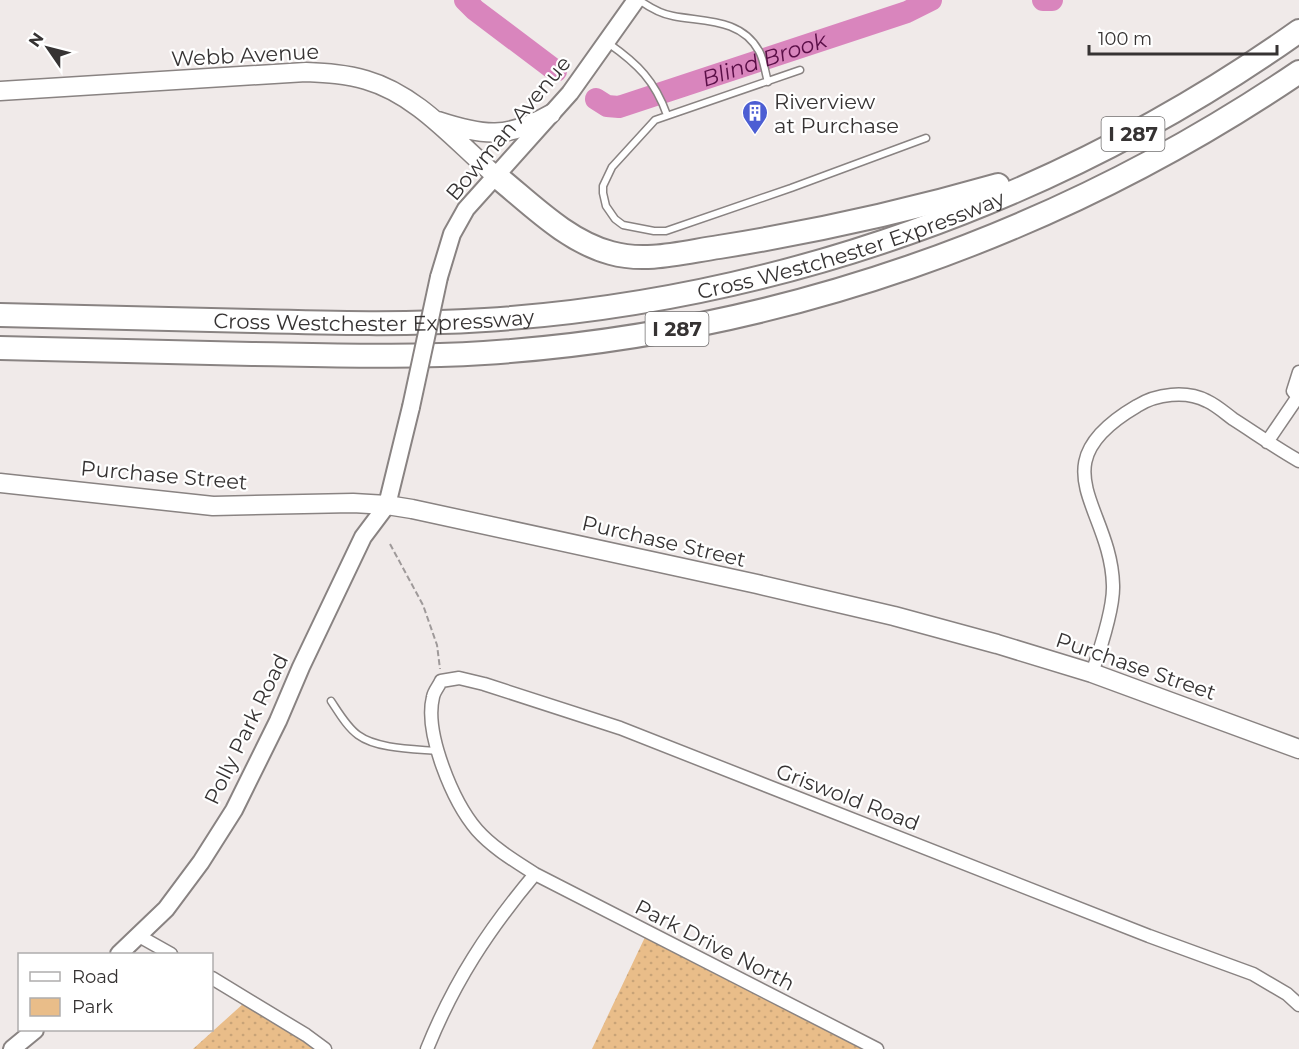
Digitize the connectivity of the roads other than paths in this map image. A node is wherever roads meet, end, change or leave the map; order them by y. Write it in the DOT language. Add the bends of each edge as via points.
graph roads {
  1 [pos="638,0"];
  2 [pos="1299,32"];
  3 [pos="607,42"];
  4 [pos="800,70"];
  5 [pos="1299,72"];
  6 [pos="768,82"];
  7 [pos="0,91"];
  8 [pos="551,114"];
  9 [pos="667,115"];
  10 [pos="433,119"];
  11 [pos="926,138"];
  12 [pos="1078,162"];
  13 [pos="495,175"];
  14 [pos="0,315"];
  15 [pos="0,348"];
  16 [pos="1299,372"];
  17 [pos="1298,398"];
  18 [pos="1267,441"];
  19 [pos="1299,461"];
  20 [pos="0,483"];
  21 [pos="387,505"];
  22 [pos="1092,674"];
  23 [pos="332,701"];
  24 [pos="1299,749"];
  25 [pos="438,751"];
  26 [pos="535,874"];
  27 [pos="139,936"];
  28 [pos="120,953"];
  29 [pos="169,953"];
  30 [pos="213,979"];
  31 [pos="1299,1005"];
  32 [pos="33,1031"];
  33 [pos="12,1049"];
  34 [pos="325,1049"];
  35 [pos="427,1049"];
  36 [pos="877,1049"];
  1 -- 3 [label="street, Bowman Avenue"];
  1 -- 6 [label="lane" via="671,16 722,22 738,30 759,51"];
  2 -- 12 [label="highway, Cross Westchester Expressway / I 287" via="1197,98"];
  3 -- 8 [label="street, Bowman Avenue"];
  3 -- 9 [label="lane" via="645,73"];
  4 -- 6 [label="lane"];
  5 -- 15 [label="highway, Cross Westchester Expressway / I 287" via="1173,150 1028,222 897,272 728,319 578,344 462,354 345,356"];
  6 -- 9 [label="lane"];
  7 -- 10 [label="main road, Webb Avenue" via="323,73 387,88"];
  8 -- 10 [label="main road" via="530,126 487,133"];
  8 -- 13 [label="street, Bowman Avenue"];
  9 -- 11 [label="lane" via="655,120 612,167 603,186 606,206 624,225 666,231"];
  10 -- 13 [label="main road, Webb Avenue"];
  12 -- 13 [label="highway" via="900,211 745,243 650,257 611,253 582,241"];
  12 -- 14 [label="highway, Cross Westchester Expressway / I 287" via="950,218 831,258 710,289 596,309 391,323"];
  13 -- 21 [label="street, Bowman Avenue, bridge" via="458,222 447,248"];
  16 -- 17 [label="street" via="1293,385"];
  17 -- 18 [label="street"];
  18 -- 19 [label="street"];
  18 -- 22 [label="street" via="1207,401 1180,395 1143,402 1101,433 1086,456 1084,478 1112,559 1114,588"];
  20 -- 21 [label="main road, Purchase Street" via="213,506"];
  21 -- 22 [label="main road, Purchase Street" via="894,616"];
  21 -- 27 [label="street, Polly Park Road" via="363,537 234,810 166,909"];
  22 -- 24 [label="main road, Purchase Street"];
  23 -- 25 [label="lane" via="359,736 388,747"];
  25 -- 26 [label="street, Park Drive North" via="453,796 477,830"];
  25 -- 31 [label="street, Griswold Road" via="431,716 433,696 441,681 459,678 484,684 620,728 1253,974"];
  26 -- 35 [label="street" via="482,941"];
  26 -- 36 [label="street, Park Drive North"];
  27 -- 28 [label="street, Polly Park Road"];
  27 -- 29 [label="street"];
  30 -- 34 [label="street"];
  32 -- 33 [label="street"];
}
